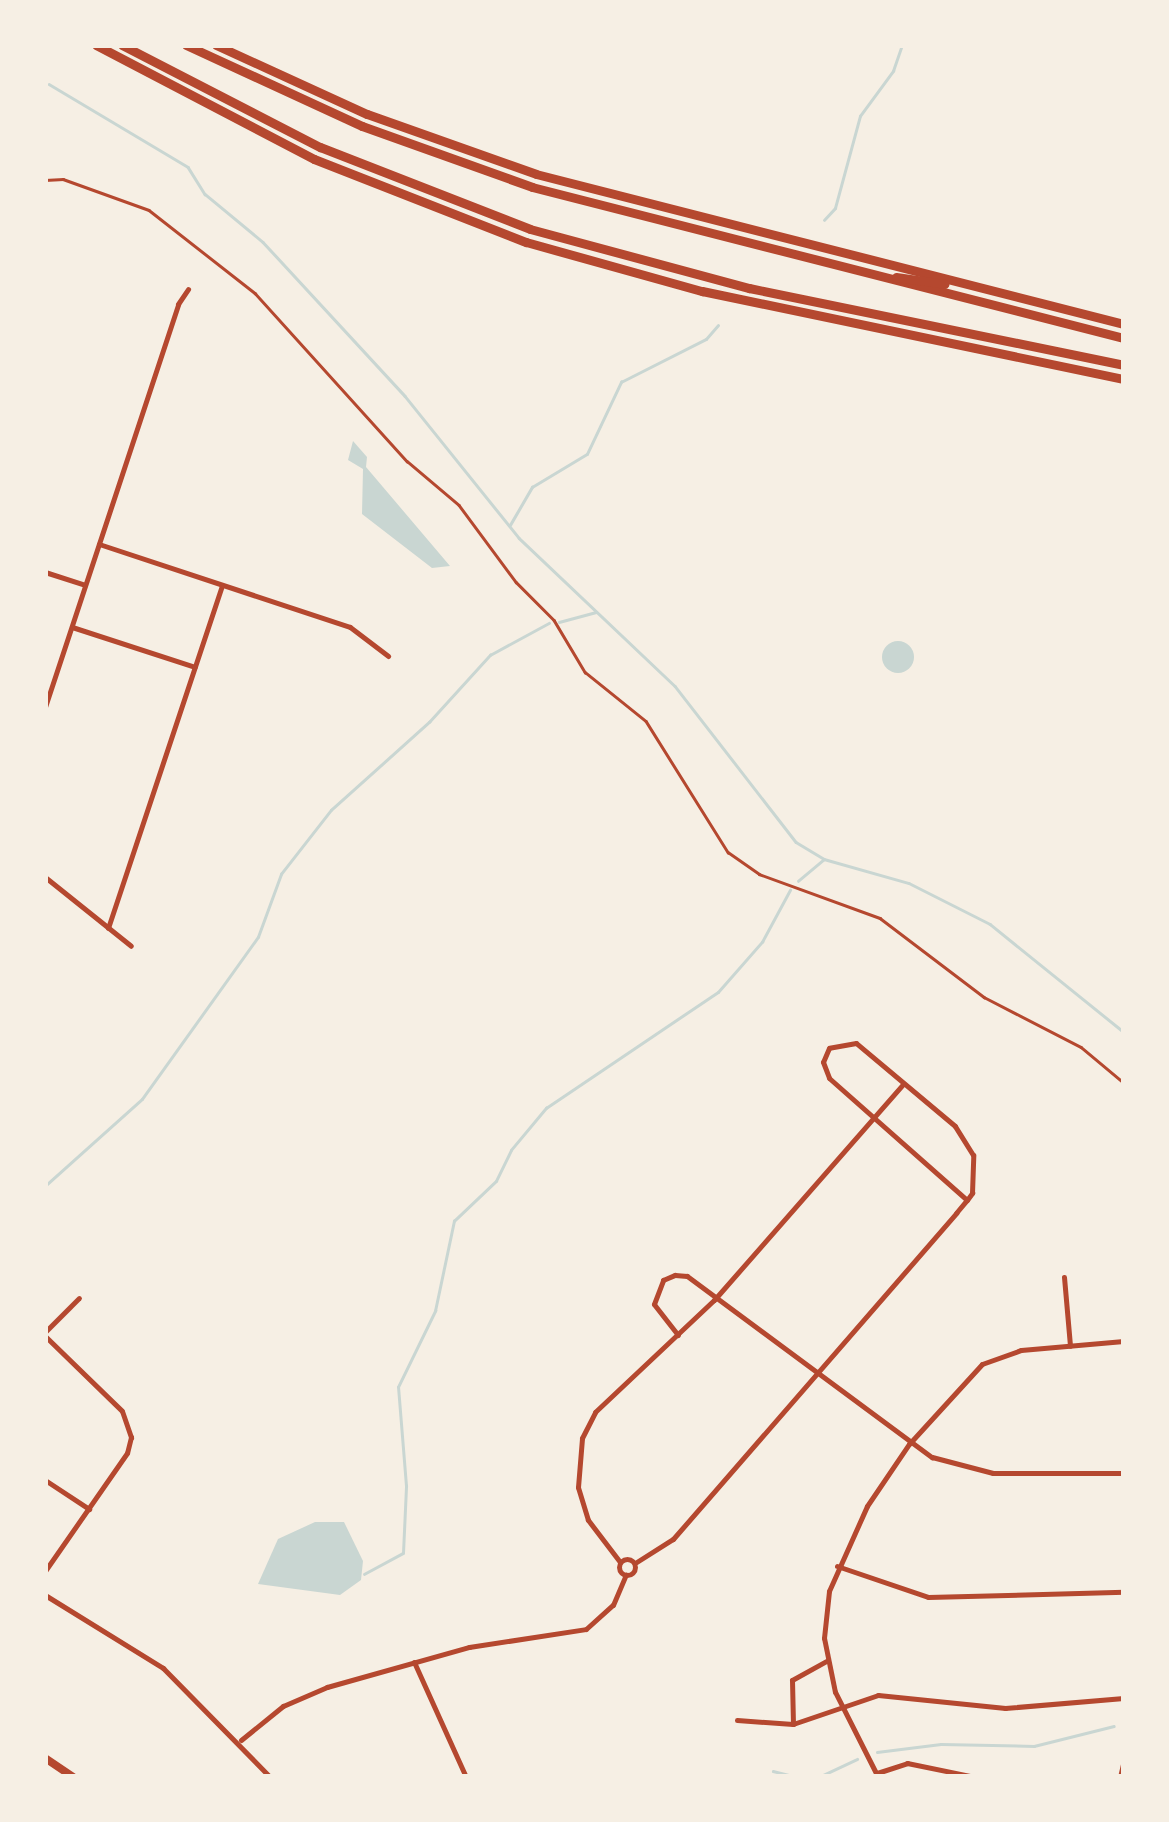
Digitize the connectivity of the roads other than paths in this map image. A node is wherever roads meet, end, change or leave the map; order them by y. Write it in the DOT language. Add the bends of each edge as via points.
graph roads {
  1 [pos="96,45"];
  2 [pos="122,45"];
  3 [pos="186,45"];
  4 [pos="216,45"];
  5 [pos="868,274"];
  6 [pos="959,283"];
  7 [pos="188,289"];
  8 [pos="1124,324"];
  9 [pos="1124,338"];
  10 [pos="1124,365"];
  11 [pos="1124,379"];
  12 [pos="99,544"];
  13 [pos="45,572"];
  14 [pos="86,585"];
  15 [pos="222,585"];
  16 [pos="72,626"];
  17 [pos="388,656"];
  18 [pos="194,667"];
  19 [pos="45,707"];
  20 [pos="45,877"];
  21 [pos="108,928"];
  22 [pos="131,946"];
  23 [pos="904,1083"];
  24 [pos="873,1118"];
  25 [pos="966,1200"];
  26 [pos="1064,1277"];
  27 [pos="79,1298"];
  28 [pos="714,1300"];
  29 [pos="45,1334"];
  30 [pos="678,1335"];
  31 [pos="1124,1341"];
  32 [pos="1070,1346"];
  33 [pos="814,1374"];
  34 [pos="909,1444"];
  35 [pos="1124,1472"];
  36 [pos="45,1480"];
  37 [pos="89,1509"];
  38 [pos="620,1562"];
  39 [pos="635,1564"];
  40 [pos="838,1566"];
  41 [pos="45,1570"];
  42 [pos="626,1575"];
  43 [pos="1124,1592"];
  44 [pos="45,1595"];
  45 [pos="826,1661"];
  46 [pos="414,1662"];
  47 [pos="1124,1698"];
  48 [pos="842,1706"];
  49 [pos="738,1720"];
  50 [pos="793,1724"];
  51 [pos="241,1740"];
  52 [pos="45,1758"];
  53 [pos="1124,1759"];
  54 [pos="877,1775"];
  55 [pos="73,1777"];
  56 [pos="270,1777"];
  57 [pos="466,1777"];
  58 [pos="975,1777"];
  59 [pos="1120,1777"];
  1 -- 11 [label="highway" via="314,160 526,242 731,298"];
  2 -- 10 [label="highway" via="320,147 560,238 734,285"];
  3 -- 5 [label="highway" via="321,109 490,173"];
  4 -- 6 [label="highway" via="367,114 536,174"];
  5 -- 6 [label="highway"];
  5 -- 9 [label="highway"];
  6 -- 8 [label="highway"];
  7 -- 12 [label="street"];
  12 -- 14 [label="street"];
  12 -- 15 [label="street"];
  13 -- 14 [label="street"];
  14 -- 16 [label="street"];
  15 -- 17 [label="street" via="350,628"];
  15 -- 18 [label="street"];
  16 -- 18 [label="street"];
  16 -- 19 [label="street"];
  18 -- 21 [label="street"];
  20 -- 21 [label="street"];
  21 -- 22 [label="street"];
  23 -- 24 [label="street"];
  23 -- 24 [label="street" via="856,1043 829,1048 823,1062 828,1078"];
  23 -- 25 [label="street" via="966,1140 976,1176"];
  24 -- 25 [label="street"];
  24 -- 28 [label="street"];
  25 -- 33 [label="street"];
  26 -- 32 [label="street"];
  27 -- 29 [label="street"];
  28 -- 30 [label="street"];
  28 -- 30 [label="street" via="687,1276 662,1280 654,1304"];
  28 -- 33 [label="street"];
  29 -- 37 [label="street" via="131,1428 127,1453"];
  30 -- 38 [label="street" via="602,1402 582,1438 580,1498 600,1540"];
  31 -- 32 [label="street"];
  32 -- 34 [label="street" via="1011,1352 982,1364"];
  33 -- 34 [label="street"];
  33 -- 39 [label="street" via="664,1549"];
  34 -- 35 [label="street" via="972,1471"];
  34 -- 40 [label="street"];
  36 -- 37 [label="street"];
  37 -- 41 [label="street"];
  38 -- 39 [label="street"];
  38 -- 42 [label="street"];
  39 -- 42 [label="street"];
  40 -- 43 [label="street" via="928,1597 1050,1599"];
  40 -- 45 [label="street" via="825,1610"];
  42 -- 46 [label="street" via="613,1605 586,1629"];
  44 -- 51 [label="street" via="163,1668"];
  45 -- 48 [label="street"];
  45 -- 50 [label="street" via="792,1680"];
  46 -- 51 [label="street" via="298,1698"];
  46 -- 57 [label="street"];
  47 -- 48 [label="street" via="1006,1708 893,1694"];
  48 -- 50 [label="street"];
  48 -- 54 [label="street"];
  49 -- 50 [label="street"];
  51 -- 56 [label="street"];
  52 -- 55 [label="main road"];
  53 -- 59 [label="street"];
  54 -- 58 [label="street" via="907,1763"];
}
